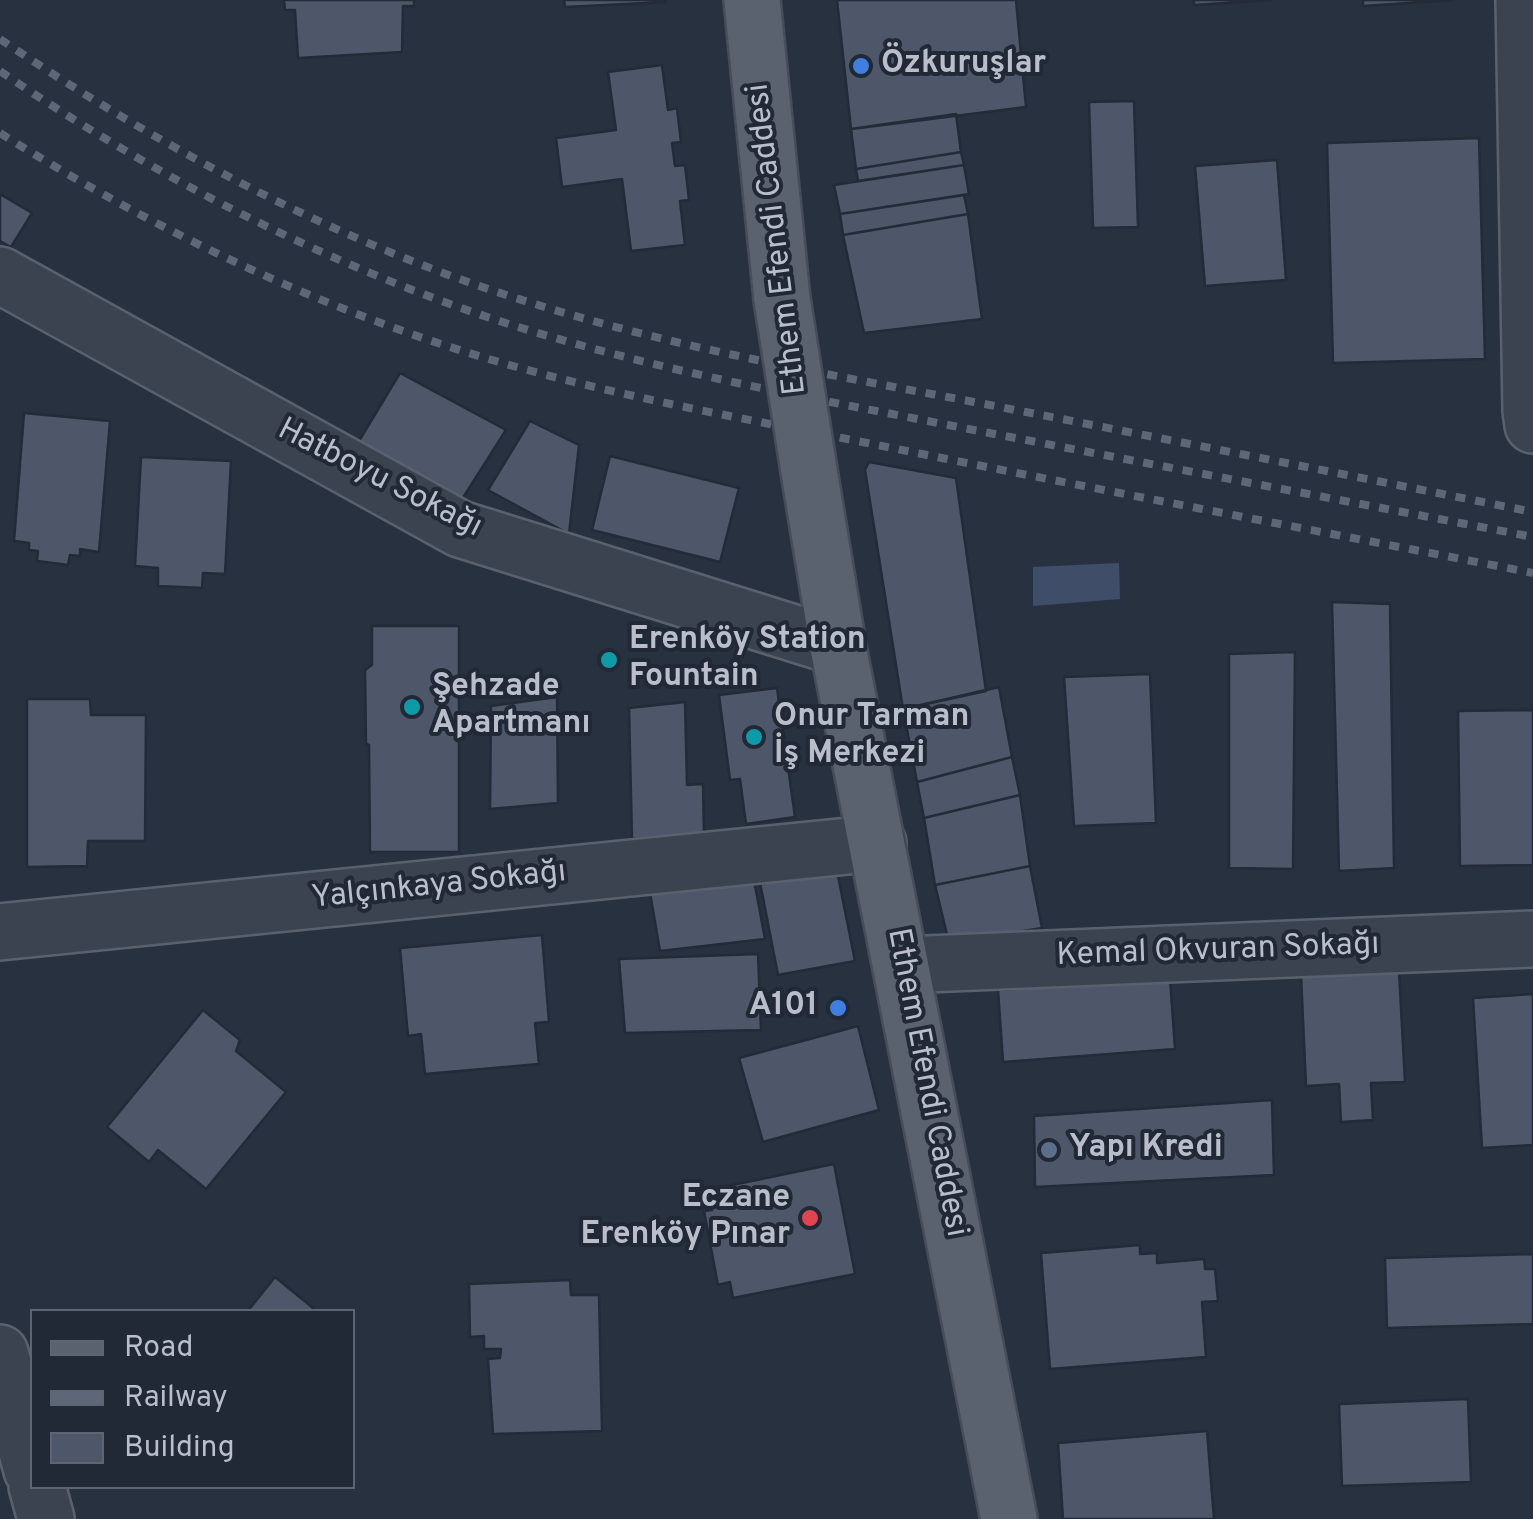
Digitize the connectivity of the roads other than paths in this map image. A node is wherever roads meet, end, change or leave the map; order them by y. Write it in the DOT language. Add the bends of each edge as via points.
graph roads {
  1 [pos="752,0"];
  2 [pos="1524,0"];
  3 [pos="0,276"];
  4 [pos="1533,425"];
  5 [pos="838,647"];
  6 [pos="878,842"];
  7 [pos="0,932"];
  8 [pos="1533,939"];
  9 [pos="902,965"];
  10 [pos="0,1353"];
  11 [pos="30,1463"];
  12 [pos="38,1489"];
  13 [pos="46,1519"];
  14 [pos="1009,1519"];
  1 -- 5 [label="main road, Ethem Efendi Caddesi, bridge" via="782,299"];
  2 -- 4 [label="street"];
  3 -- 5 [label="street, Hatboyu Sokağı" via="460,529"];
  5 -- 6 [label="main road, Ethem Efendi Caddesi"];
  6 -- 7 [label="street, Yalçınkaya Sokağı"];
  6 -- 9 [label="main road, Ethem Efendi Caddesi"];
  8 -- 9 [label="street, Kemal Okvuran Sokağı"];
  9 -- 14 [label="main road, Ethem Efendi Caddesi"];
  10 -- 11 [label="street"];
  12 -- 13 [label="street"];
}
